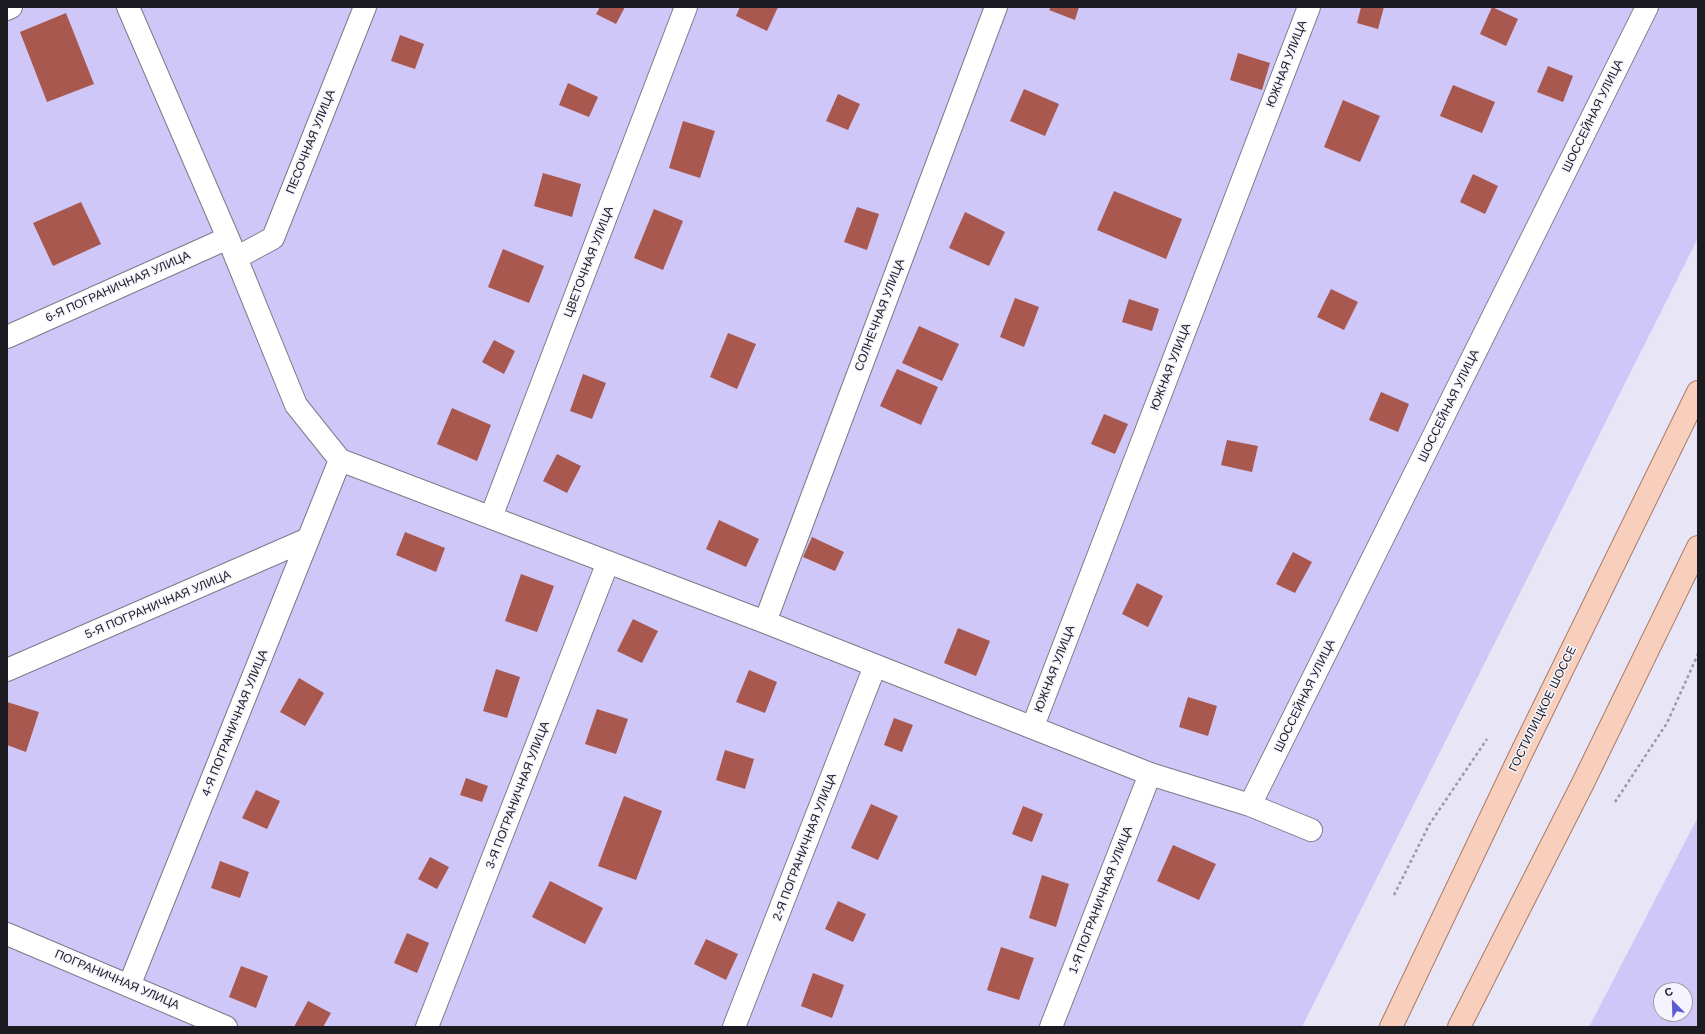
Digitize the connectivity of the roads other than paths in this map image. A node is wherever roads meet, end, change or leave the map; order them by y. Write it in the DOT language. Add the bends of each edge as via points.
graph roads {
  1 [pos="11,7"];
  2 [pos="128,7"];
  3 [pos="365,7"];
  4 [pos="686,7"];
  5 [pos="996,7"];
  6 [pos="1309,7"];
  7 [pos="1647,7"];
  8 [pos="7,9"];
  9 [pos="228,238"];
  10 [pos="236,258"];
  11 [pos="7,336"];
  12 [pos="1698,392"];
  13 [pos="340,460"];
  14 [pos="491,518"];
  15 [pos="308,539"];
  16 [pos="1698,547"];
  17 [pos="608,562"];
  18 [pos="765,622"];
  19 [pos="875,666"];
  20 [pos="7,670"];
  21 [pos="1033,726"];
  22 [pos="1150,774"];
  23 [pos="1250,805"];
  24 [pos="1311,830"];
  25 [pos="7,934"];
  26 [pos="129,986"];
  27 [pos="226,1027"];
  28 [pos="427,1027"];
  29 [pos="734,1027"];
  30 [pos="1051,1027"];
  31 [pos="1391,1027"];
  32 [pos="1460,1027"];
  1 -- 8 [label="lane"];
  2 -- 9 [label="lane"];
  3 -- 10 [label="lane, ПЕСОЧНАЯ УЛИЦА" via="273,238"];
  4 -- 14 [label="lane, ЦВЕТОЧНАЯ УЛИЦА"];
  5 -- 18 [label="lane, СОЛНЕЧНАЯ УЛИЦА"];
  6 -- 21 [label="lane, ЮЖНАЯ УЛИЦА"];
  7 -- 23 [label="lane, ШОССЕЙНАЯ УЛИЦА"];
  9 -- 10 [label="lane"];
  9 -- 11 [label="lane, 6-Я ПОГРАНИЧНАЯ УЛИЦА"];
  10 -- 13 [label="lane" via="296,405"];
  12 -- 31 [label="main road, ГОСТИЛИЦКОЕ ШОССЕ"];
  13 -- 14 [label="lane"];
  13 -- 15 [label="lane, 4-Я ПОГРАНИЧНАЯ УЛИЦА"];
  14 -- 17 [label="lane"];
  15 -- 20 [label="lane, 5-Я ПОГРАНИЧНАЯ УЛИЦА"];
  15 -- 26 [label="lane, 4-Я ПОГРАНИЧНАЯ УЛИЦА"];
  16 -- 32 [label="main road"];
  17 -- 18 [label="lane"];
  17 -- 28 [label="lane, 3-Я ПОГРАНИЧНАЯ УЛИЦА"];
  18 -- 19 [label="lane"];
  19 -- 21 [label="lane"];
  19 -- 29 [label="lane, 2-Я ПОГРАНИЧНАЯ УЛИЦА"];
  21 -- 22 [label="lane"];
  22 -- 23 [label="lane"];
  22 -- 30 [label="lane, 1-Я ПОГРАНИЧНАЯ УЛИЦА"];
  23 -- 24 [label="lane"];
  25 -- 26 [label="lane, ПОГРАНИЧНАЯ УЛИЦА"];
  26 -- 27 [label="lane, ПОГРАНИЧНАЯ УЛИЦА"];
}
